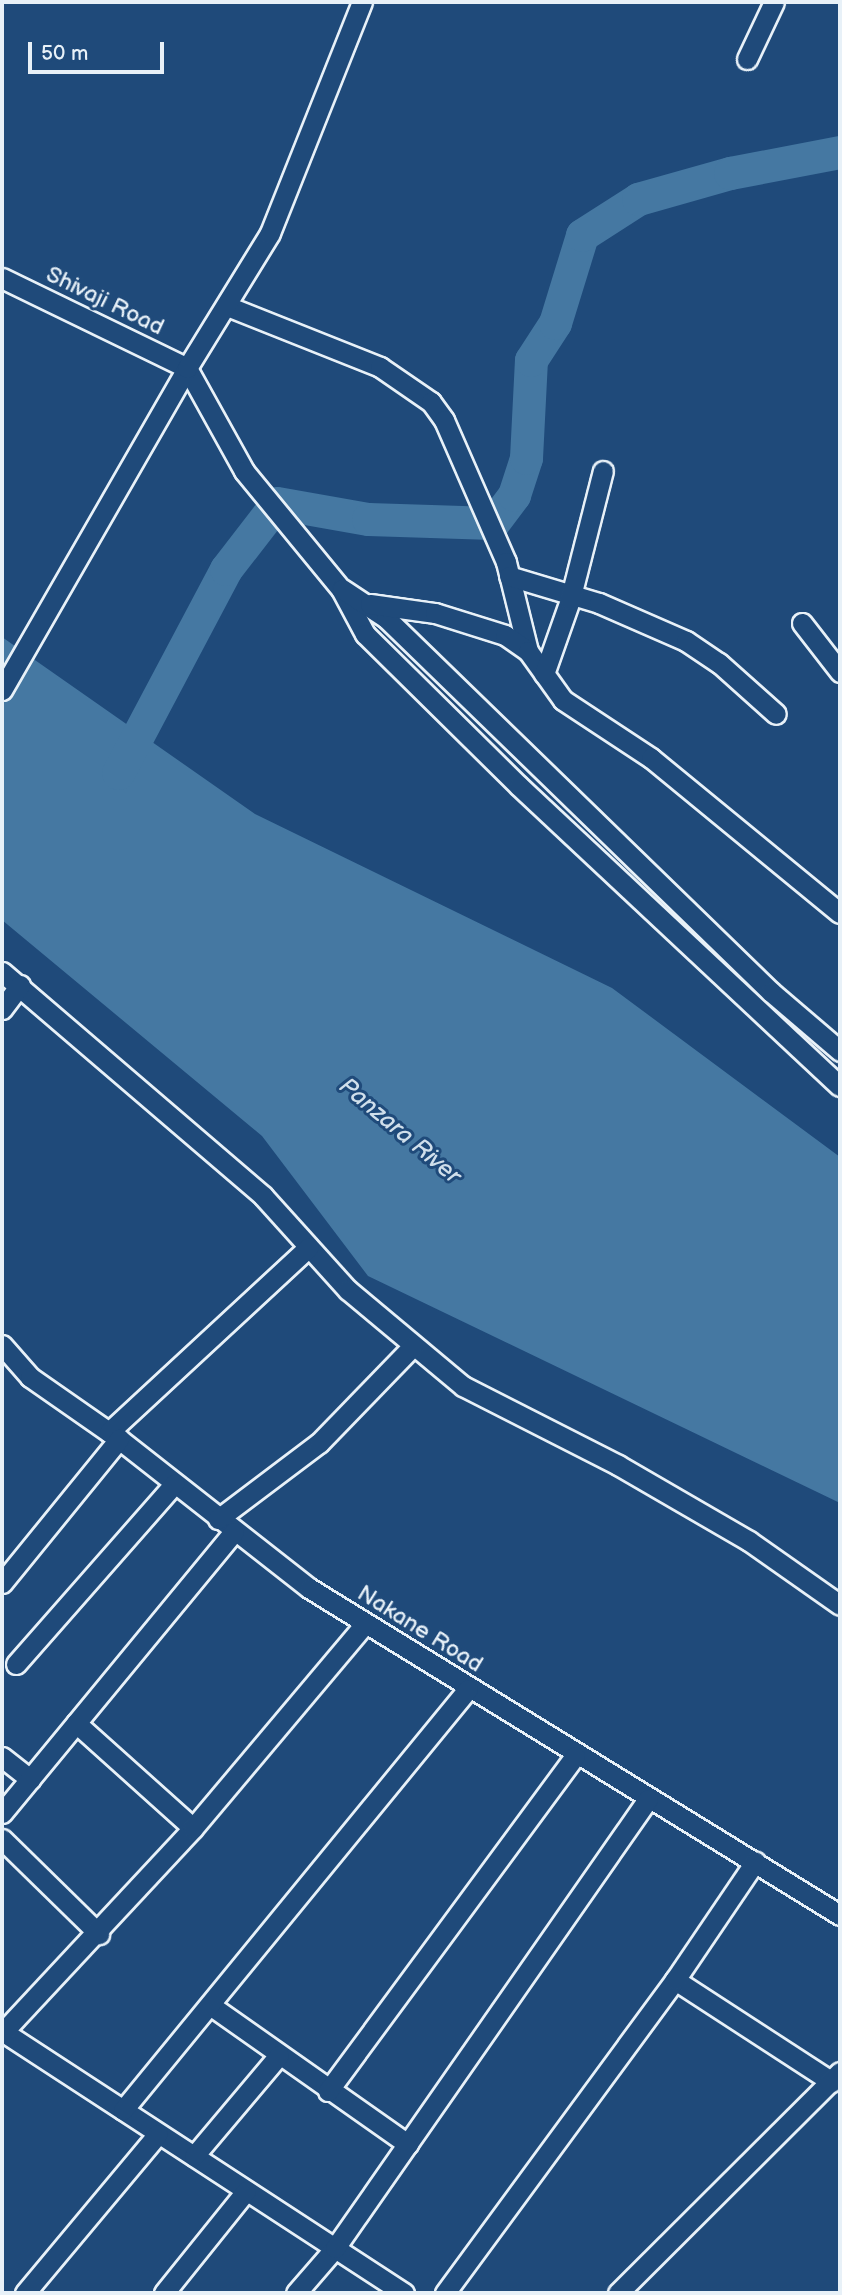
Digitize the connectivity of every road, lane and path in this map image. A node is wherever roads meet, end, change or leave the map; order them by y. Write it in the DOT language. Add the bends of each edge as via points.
graph roads {
  1 [pos="362,2"];
  2 [pos="774,2"];
  3 [pos="747,59"];
  4 [pos="2,278"];
  5 [pos="228,306"];
  6 [pos="187,368"];
  7 [pos="603,471"];
  8 [pos="508,569"];
  9 [pos="341,589"];
  10 [pos="572,594"];
  11 [pos="369,604"];
  12 [pos="802,623"];
  13 [pos="528,651"];
  14 [pos="840,672"];
  15 [pos="544,674"];
  16 [pos="2,690"];
  17 [pos="776,714"];
  18 [pos="840,913"];
  19 [pos="2,972"];
  20 [pos="20,985"];
  21 [pos="2,1009"];
  22 [pos="840,1051"];
  23 [pos="840,1086"];
  24 [pos="309,1247"];
  25 [pos="2,1345"];
  26 [pos="412,1348"];
  27 [pos="114,1436"];
  28 [pos="174,1484"];
  29 [pos="218,1519"];
  30 [pos="234,1532"];
  31 [pos="2,1583"];
  32 [pos="840,1605"];
  33 [pos="365,1624"];
  34 [pos="16,1664"];
  35 [pos="468,1689"];
  36 [pos="76,1723"];
  37 [pos="575,1756"];
  38 [pos="2,1757"];
  39 [pos="30,1779"];
  40 [pos="648,1799"];
  41 [pos="2,1813"];
  42 [pos="193,1828"];
  43 [pos="2,1839"];
  44 [pos="755,1862"];
  45 [pos="840,1915"];
  46 [pos="99,1934"];
  47 [pos="675,1980"];
  48 [pos="210,2005"];
  49 [pos="2,2032"];
  50 [pos="279,2055"];
  51 [pos="836,2077"];
  52 [pos="328,2091"];
  53 [pos="123,2110"];
  54 [pos="158,2134"];
  55 [pos="408,2144"];
  56 [pos="194,2156"];
  57 [pos="246,2190"];
  58 [pos="335,2248"];
  59 [pos="25,2293"];
  60 [pos="164,2293"];
  61 [pos="296,2293"];
  62 [pos="404,2293"];
  63 [pos="445,2293"];
  64 [pos="618,2293"];
  1 -- 5 [label="street" via="293,183"];
  2 -- 3 [label="street"];
  4 -- 6 [label="street, Shivaji Road"];
  5 -- 6 [label="street"];
  5 -- 8 [label="street" via="380,367 421,391 444,420"];
  6 -- 9 [label="street" via="244,471"];
  6 -- 16 [label="street"];
  7 -- 10 [label="street"];
  8 -- 10 [label="street"];
  8 -- 13 [label="street"];
  9 -- 11 [label="street"];
  9 -- 23 [label="street" via="375,644 519,786"];
  10 -- 15 [label="street"];
  10 -- 17 [label="street" via="686,641 719,663"];
  11 -- 13 [label="street" via="477,623"];
  11 -- 22 [label="street" via="771,992"];
  12 -- 14 [label="street"];
  13 -- 15 [label="street"];
  15 -- 18 [label="street" via="563,700 585,718 651,758"];
  19 -- 20 [label="street"];
  20 -- 21 [label="street"];
  20 -- 24 [label="street" via="263,1196"];
  24 -- 26 [label="street"];
  24 -- 27 [label="street"];
  25 -- 27 [label="street, Nakane Road" via="30,1377"];
  26 -- 29 [label="street" via="319,1443"];
  26 -- 32 [label="street" via="463,1386 562,1434 749,1541"];
  27 -- 28 [label="street, Nakane Road"];
  27 -- 31 [label="street"];
  28 -- 29 [label="street, Nakane Road"];
  28 -- 34 [label="street"];
  29 -- 30 [label="street, Nakane Road"];
  30 -- 33 [label="street, Nakane Road"];
  30 -- 36 [label="street"];
  33 -- 35 [label="street, Nakane Road"];
  33 -- 42 [label="street"];
  35 -- 37 [label="street, Nakane Road"];
  35 -- 48 [label="street"];
  36 -- 39 [label="street"];
  36 -- 42 [label="street"];
  37 -- 40 [label="street, Nakane Road"];
  37 -- 52 [label="street"];
  38 -- 39 [label="street"];
  39 -- 41 [label="street"];
  40 -- 44 [label="street, Nakane Road"];
  40 -- 55 [label="street"];
  42 -- 46 [label="street"];
  43 -- 46 [label="street"];
  44 -- 45 [label="street, Nakane Road"];
  44 -- 47 [label="street"];
  46 -- 49 [label="street"];
  47 -- 51 [label="street"];
  47 -- 63 [label="street"];
  48 -- 50 [label="street"];
  48 -- 53 [label="street"];
  49 -- 53 [label="street"];
  50 -- 52 [label="street"];
  50 -- 56 [label="street"];
  51 -- 64 [label="street"];
  52 -- 55 [label="street"];
  53 -- 54 [label="street"];
  54 -- 56 [label="street"];
  54 -- 59 [label="street"];
  55 -- 58 [label="street"];
  56 -- 57 [label="street"];
  57 -- 58 [label="street"];
  57 -- 60 [label="street"];
  58 -- 61 [label="street"];
  58 -- 62 [label="street"];
}
